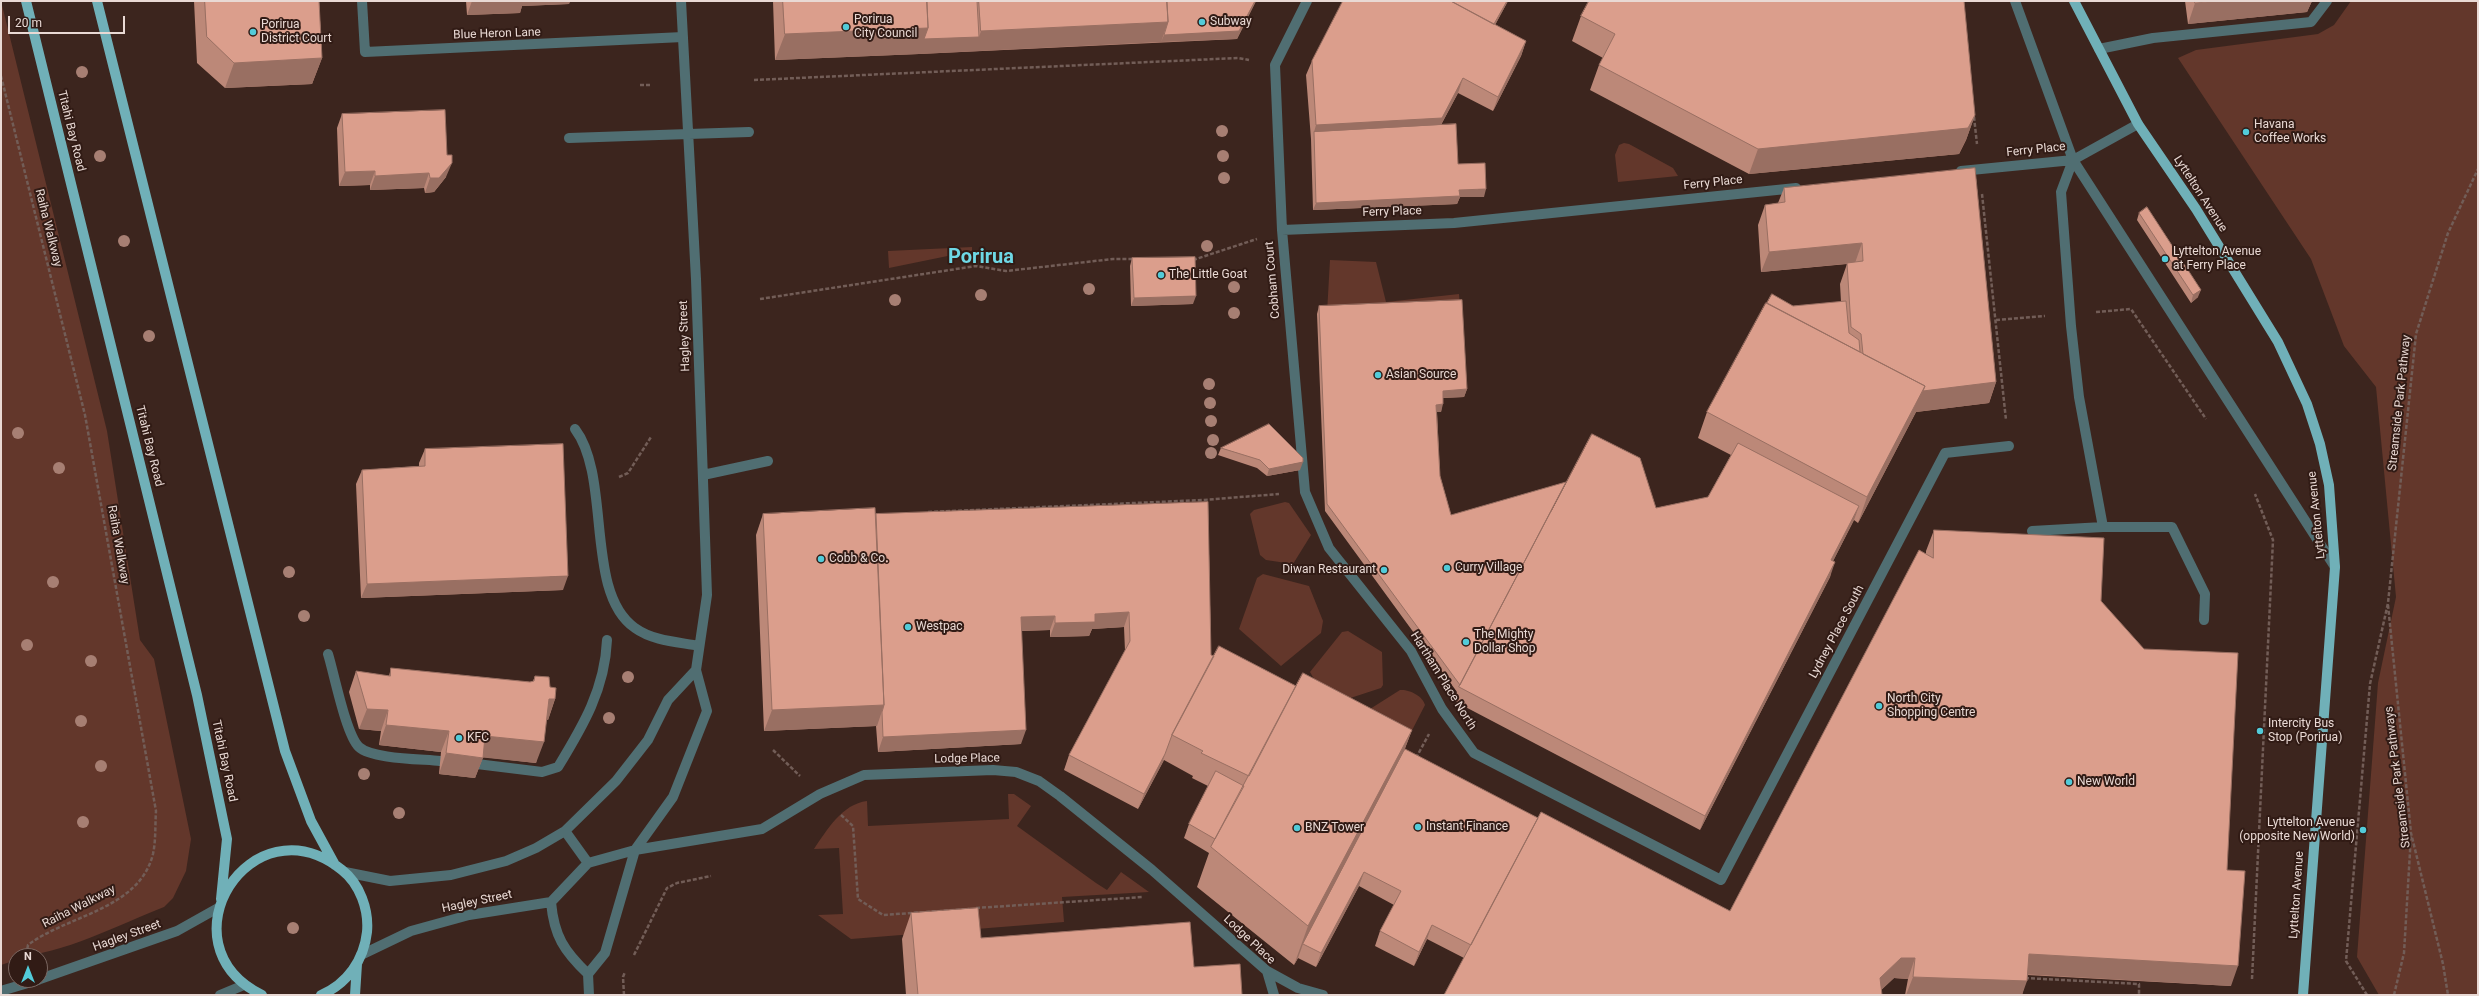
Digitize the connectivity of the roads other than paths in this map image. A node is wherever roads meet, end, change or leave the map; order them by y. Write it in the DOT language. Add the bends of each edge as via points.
graph roads {
  1 [pos="26,1"];
  2 [pos="97,1"];
  3 [pos="362,1"];
  4 [pos="681,1"];
  5 [pos="1307,1"];
  6 [pos="2015,1"];
  7 [pos="2074,1"];
  8 [pos="2327,1"];
  9 [pos="683,38"];
  10 [pos="2099,48"];
  11 [pos="2138,124"];
  12 [pos="749,132"];
  13 [pos="688,134"];
  14 [pos="569,138"];
  15 [pos="2073,160"];
  16 [pos="1948,172"];
  17 [pos="1808,186"];
  18 [pos="1282,230"];
  19 [pos="575,429"];
  20 [pos="2009,446"];
  21 [pos="768,461"];
  22 [pos="703,475"];
  23 [pos="1305,492"];
  24 [pos="2103,527"];
  25 [pos="2032,531"];
  26 [pos="2336,567"];
  27 [pos="2204,620"];
  28 [pos="608,640"];
  29 [pos="699,646"];
  30 [pos="328,654"];
  31 [pos="696,670"];
  32 [pos="440,761"];
  33 [pos="477,764"];
  34 [pos="565,831"];
  35 [pos="636,850"];
  36 [pos="588,863"];
  37 [pos="335,864"];
  38 [pos="345,872"];
  39 [pos="1722,880"];
  40 [pos="551,902"];
  41 [pos="220,904"];
  42 [pos="359,959"];
  43 [pos="1267,971"];
  44 [pos="588,974"];
  45 [pos="48,977"];
  46 [pos="11,988"];
  47 [pos="250,990"];
  48 [pos="1,991"];
  49 [pos="220,995"];
  50 [pos="262,995"];
  51 [pos="321,995"];
  52 [pos="355,995"];
  53 [pos="589,995"];
  54 [pos="1274,995"];
  55 [pos="1323,995"];
  56 [pos="2303,995"];
  1 -- 41 [label="main road, Titahi Bay Road" via="197,695 227,839"];
  2 -- 37 [label="main road" via="285,751 311,821"];
  3 -- 9 [label="street, Blue Heron Lane" via="365,52"];
  4 -- 9 [label="street, Hagley Street"];
  5 -- 18 [label="street, Cobham Court" via="1275,65"];
  6 -- 15 [label="street"];
  7 -- 10 [label="main road, Lyttelton Avenue"];
  8 -- 10 [label="street" via="2311,22 2153,38"];
  9 -- 13 [label="street, Hagley Street"];
  10 -- 11 [label="main road, Lyttelton Avenue"];
  11 -- 15 [label="street, Ferry Place"];
  11 -- 26 [label="main road, Lyttelton Avenue" via="2196,209 2278,342 2307,404 2320,444 2329,485"];
  12 -- 13 [label="street"];
  13 -- 14 [label="street"];
  13 -- 22 [label="street, Hagley Street"];
  15 -- 16 [label="street, Ferry Place"];
  15 -- 24 [label="street" via="2061,192 2071,326 2079,397"];
  15 -- 26 [label="street"];
  17 -- 18 [label="street, Ferry Place" via="1454,223"];
  18 -- 23 [label="street, Cobham Court"];
  19 -- 29 [label="street" via="590,456 609,590 625,620 636,629 656,638"];
  20 -- 39 [label="street, Lydney Place South" via="1945,453"];
  21 -- 22 [label="street"];
  22 -- 29 [label="street, Hagley Street" via="707,595"];
  23 -- 39 [label="street, Hartham Place North" via="1329,548 1411,651 1442,709 1474,754"];
  24 -- 25 [label="street"];
  24 -- 27 [label="street" via="2172,527 2205,594"];
  26 -- 56 [label="main road, Lyttelton Avenue"];
  28 -- 33 [label="street" via="606,666 585,722 558,767 542,772"];
  29 -- 31 [label="street, Hagley Street"];
  30 -- 32 [label="street" via="350,729 359,747 374,754"];
  31 -- 34 [label="street" via="668,700 648,740 620,775"];
  31 -- 35 [label="street, Hagley Street" via="707,711 673,797"];
  34 -- 36 [label="street"];
  34 -- 38 [label="street" via="536,848 506,861 451,875 390,881"];
  35 -- 36 [label="street"];
  35 -- 43 [label="street, Lodge Place" via="762,830 820,794 864,775 993,770 1016,772 1039,781 1060,796 1152,870"];
  35 -- 44 [label="street, Hagley Street" via="604,953"];
  36 -- 40 [label="street"];
  37 -- 38 [label="main road"];
  37 -- 41 [label="main road" via="307,852 277,852 249,864 228,885"];
  38 -- 42 [label="main road" via="361,897 366,911 367,933"];
  40 -- 42 [label="street, Hagley Street" via="470,915 411,932"];
  40 -- 44 [label="street" via="553,921 567,953"];
  41 -- 45 [label="street, Hagley Street" via="177,931"];
  41 -- 47 [label="main road, Titahi Bay Road" via="216,925 223,958 232,972"];
  42 -- 51 [label="main road" via="339,984"];
  42 -- 52 [label="main road"];
  43 -- 54 [label="street, Lodge Place"];
  43 -- 55 [label="street" via="1298,988"];
  44 -- 53 [label="street"];
  46 -- 48 [label="street, Hagley Street"];
  47 -- 49 [label="street"];
  47 -- 50 [label="main road"];
}
